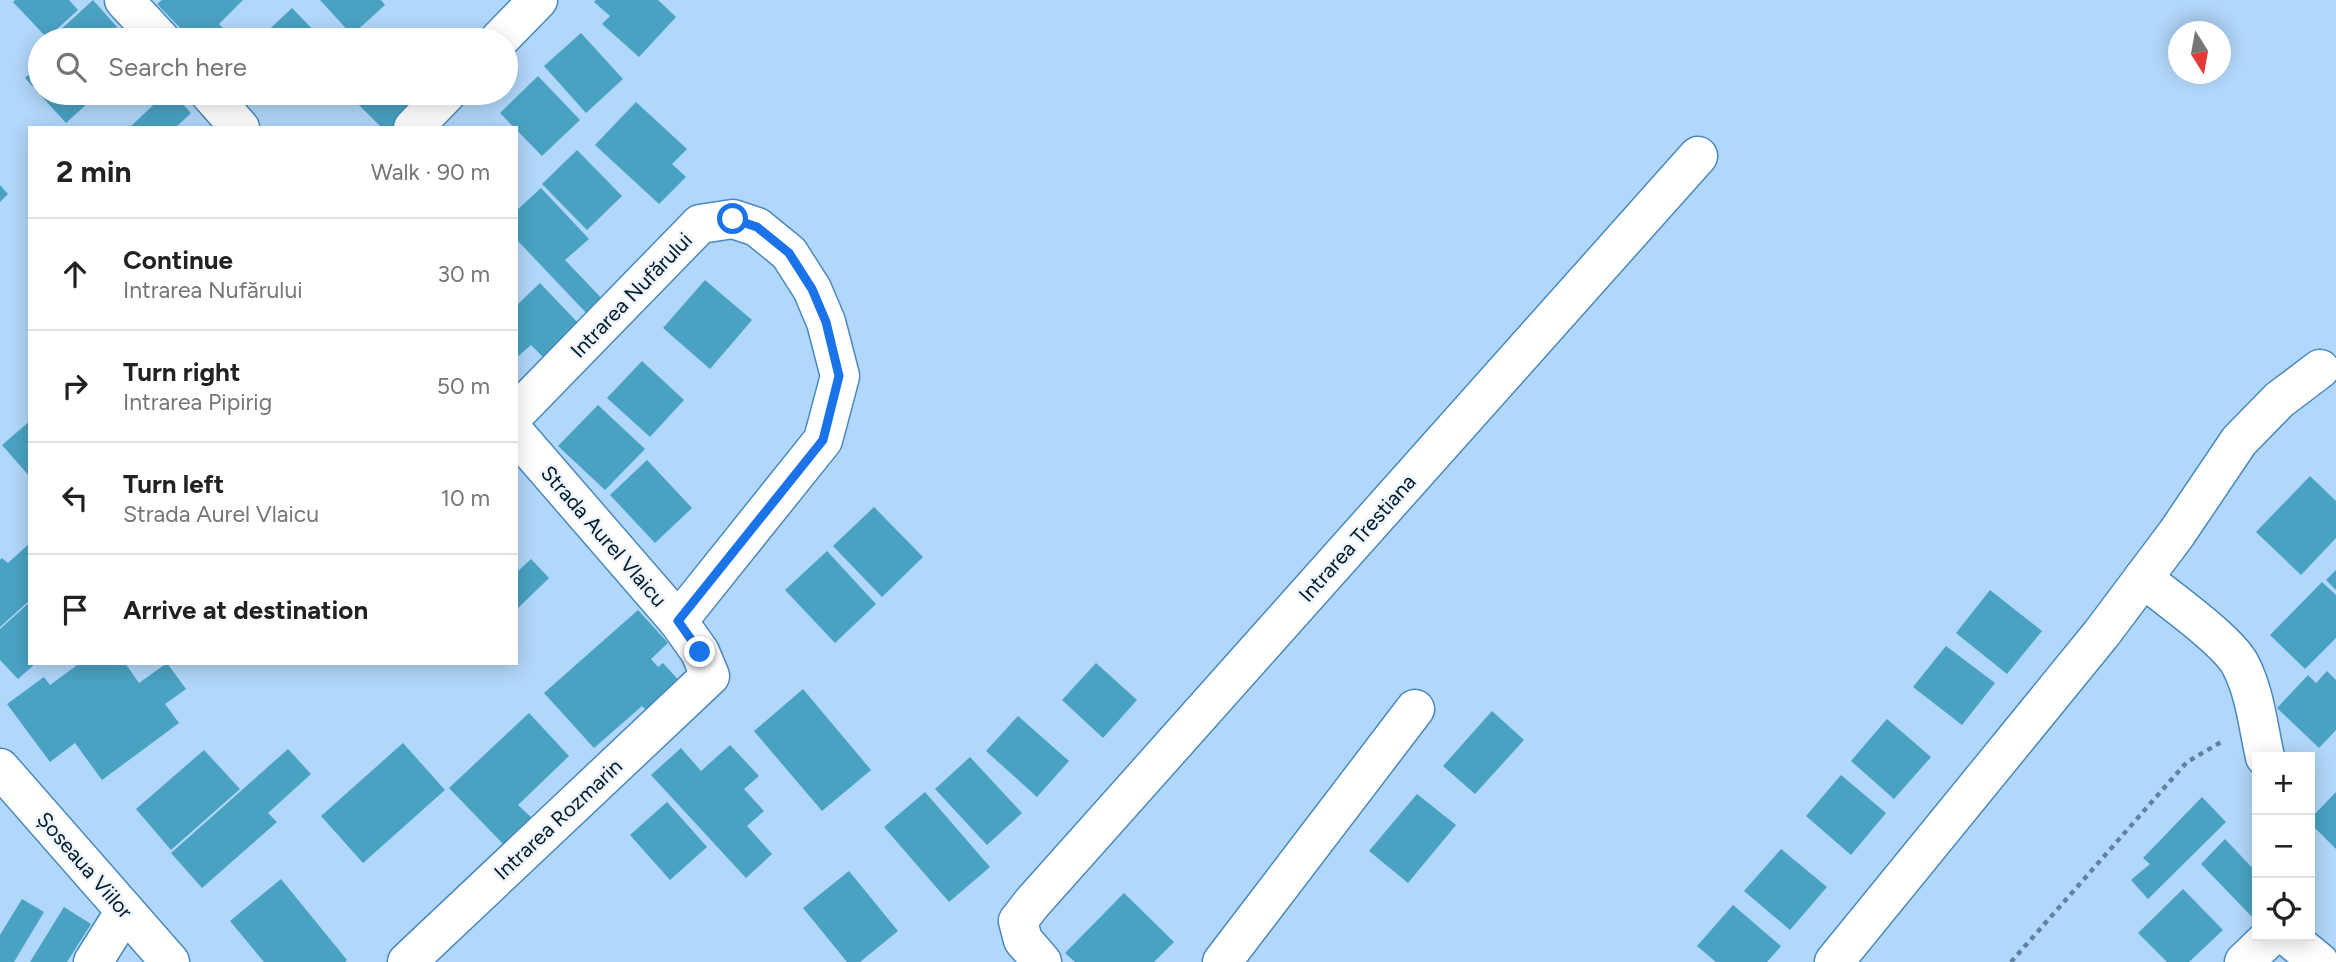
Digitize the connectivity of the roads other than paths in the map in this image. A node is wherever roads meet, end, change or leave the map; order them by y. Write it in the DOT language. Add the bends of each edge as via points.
graph roads {
  1 [pos="124,0"];
  2 [pos="538,0"];
  3 [pos="150,28"];
  4 [pos="511,28"];
  5 [pos="220,105"];
  6 [pos="435,105"];
  7 [pos="238,126"];
  8 [pos="415,126"];
  9 [pos="1698,156"];
  10 [pos="2320,369"];
  11 [pos="518,411"];
  12 [pos="518,437"];
  13 [pos="2143,578"];
  14 [pos="678,621"];
  15 [pos="710,676"];
  16 [pos="1415,709"];
  17 [pos="2261,739"];
  18 [pos="4,781"];
  19 [pos="125,911"];
  20 [pos="2266,941"];
  21 [pos="2293,941"];
  22 [pos="93,962"];
  23 [pos="170,962"];
  24 [pos="407,962"];
  25 [pos="1042,962"];
  26 [pos="1223,962"];
  27 [pos="1834,962"];
  28 [pos="2244,962"];
  29 [pos="2319,962"];
  1 -- 3 [label="street"];
  2 -- 4 [label="street"];
  5 -- 7 [label="street"];
  6 -- 8 [label="street"];
  9 -- 25 [label="street, Intrarea Trestiana" via="1017,921 1023,940"];
  10 -- 13 [label="street" via="2279,400 2239,441"];
  11 -- 14 [label="street, Intrarea Nufărului" via="700,224 733,219 757,227 789,253 826,322 839,376 823,440"];
  12 -- 14 [label="street, Strada Aurel Vlaicu"];
  13 -- 17 [label="street" via="2225,645 2239,662"];
  13 -- 27 [label="street"];
  14 -- 15 [label="street, Strada Aurel Vlaicu"];
  15 -- 24 [label="street, Intrarea Rozmarin"];
  16 -- 26 [label="street"];
  18 -- 19 [label="street, Șoseaua Viilor"];
  19 -- 22 [label="street"];
  19 -- 23 [label="street, Șoseaua Viilor"];
  20 -- 28 [label="street"];
  21 -- 29 [label="street"];
}
